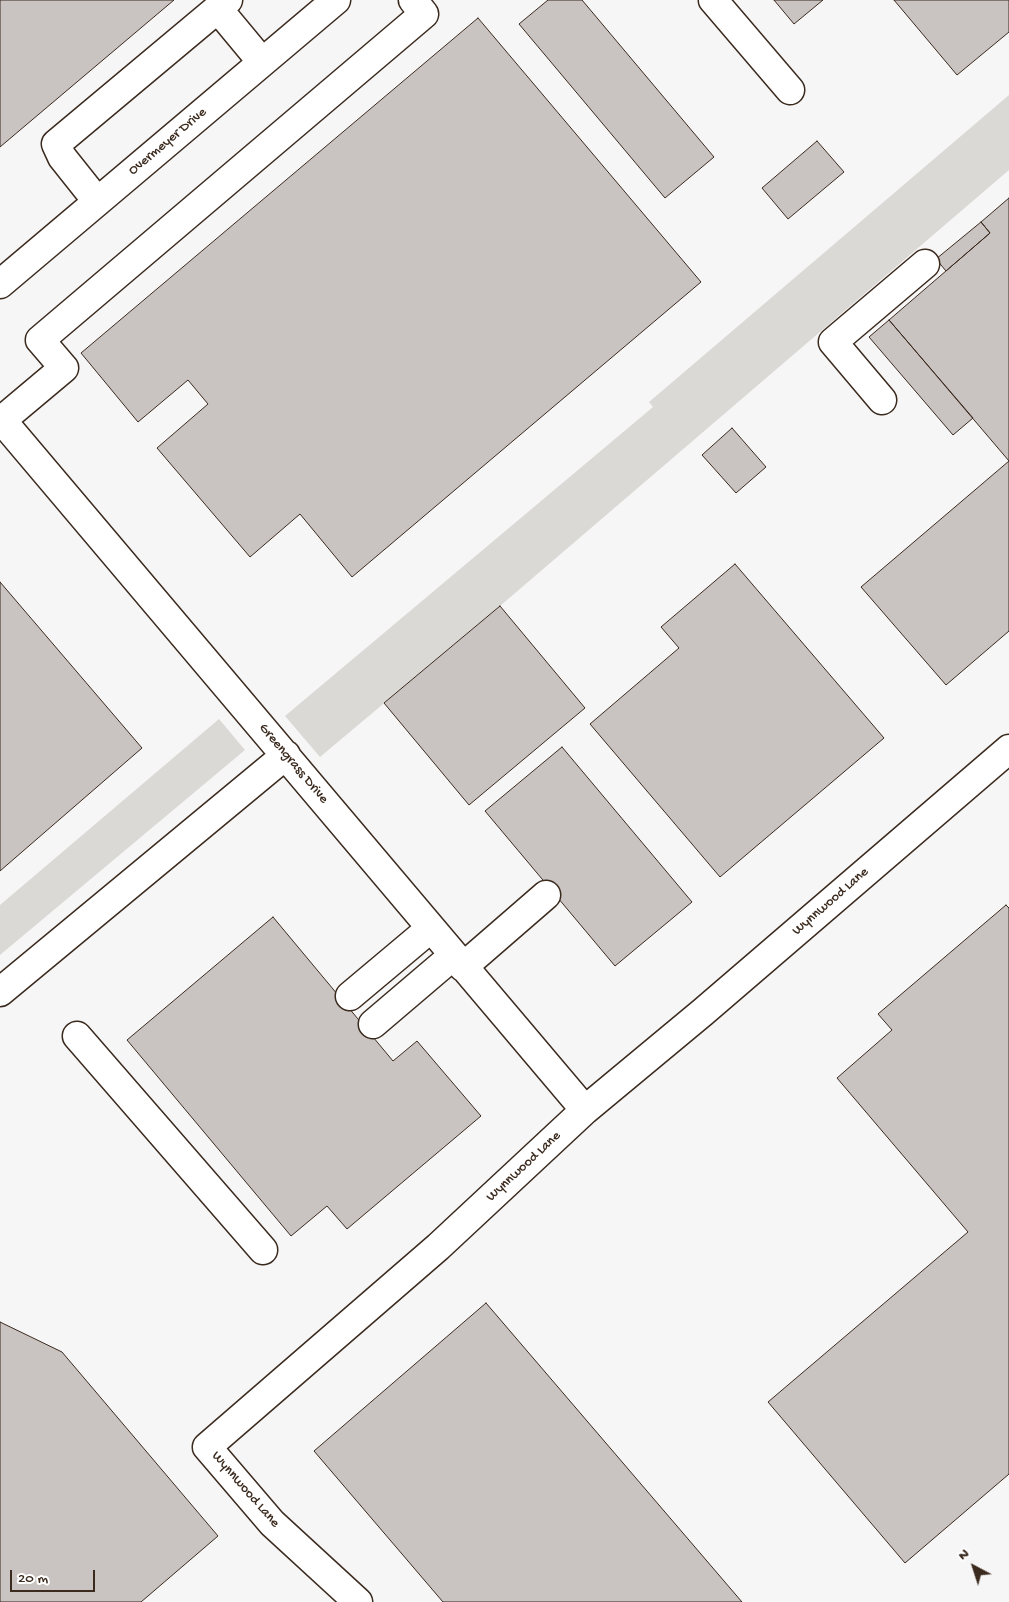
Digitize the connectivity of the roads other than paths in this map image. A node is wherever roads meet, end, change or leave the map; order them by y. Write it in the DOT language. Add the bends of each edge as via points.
graph roads {
  1 [pos="336,0"];
  2 [pos="413,0"];
  3 [pos="713,0"];
  4 [pos="223,4"];
  5 [pos="262,62"];
  6 [pos="790,90"];
  7 [pos="97,201"];
  8 [pos="925,264"];
  9 [pos="0,284"];
  10 [pos="882,400"];
  11 [pos="1,419"];
  12 [pos="1009,749"];
  13 [pos="286,755"];
  14 [pos="546,895"];
  15 [pos="431,928"];
  16 [pos="458,961"];
  17 [pos="0,992"];
  18 [pos="350,996"];
  19 [pos="373,1024"];
  20 [pos="77,1036"];
  21 [pos="585,1110"];
  22 [pos="263,1250"];
  23 [pos="358,1602"];
  1 -- 5 [label="street, Overmeyer Drive"];
  2 -- 11 [label="street" via="424,14 40,340 64,368"];
  3 -- 6 [label="street"];
  4 -- 5 [label="street"];
  4 -- 7 [label="street" via="56,144 62,157"];
  5 -- 7 [label="street, Overmeyer Drive"];
  7 -- 9 [label="street, Overmeyer Drive"];
  8 -- 10 [label="street" via="833,342"];
  11 -- 13 [label="street, Greengrass Drive"];
  12 -- 21 [label="street, Wynnwood Lane"];
  13 -- 15 [label="street, Greengrass Drive"];
  13 -- 17 [label="street"];
  14 -- 16 [label="street"];
  15 -- 16 [label="street, Greengrass Drive"];
  15 -- 18 [label="street"];
  16 -- 19 [label="street"];
  16 -- 21 [label="street, Greengrass Drive"];
  20 -- 22 [label="street"];
  21 -- 23 [label="street, Wynnwood Lane" via="438,1248 207,1447 272,1523"];
}
